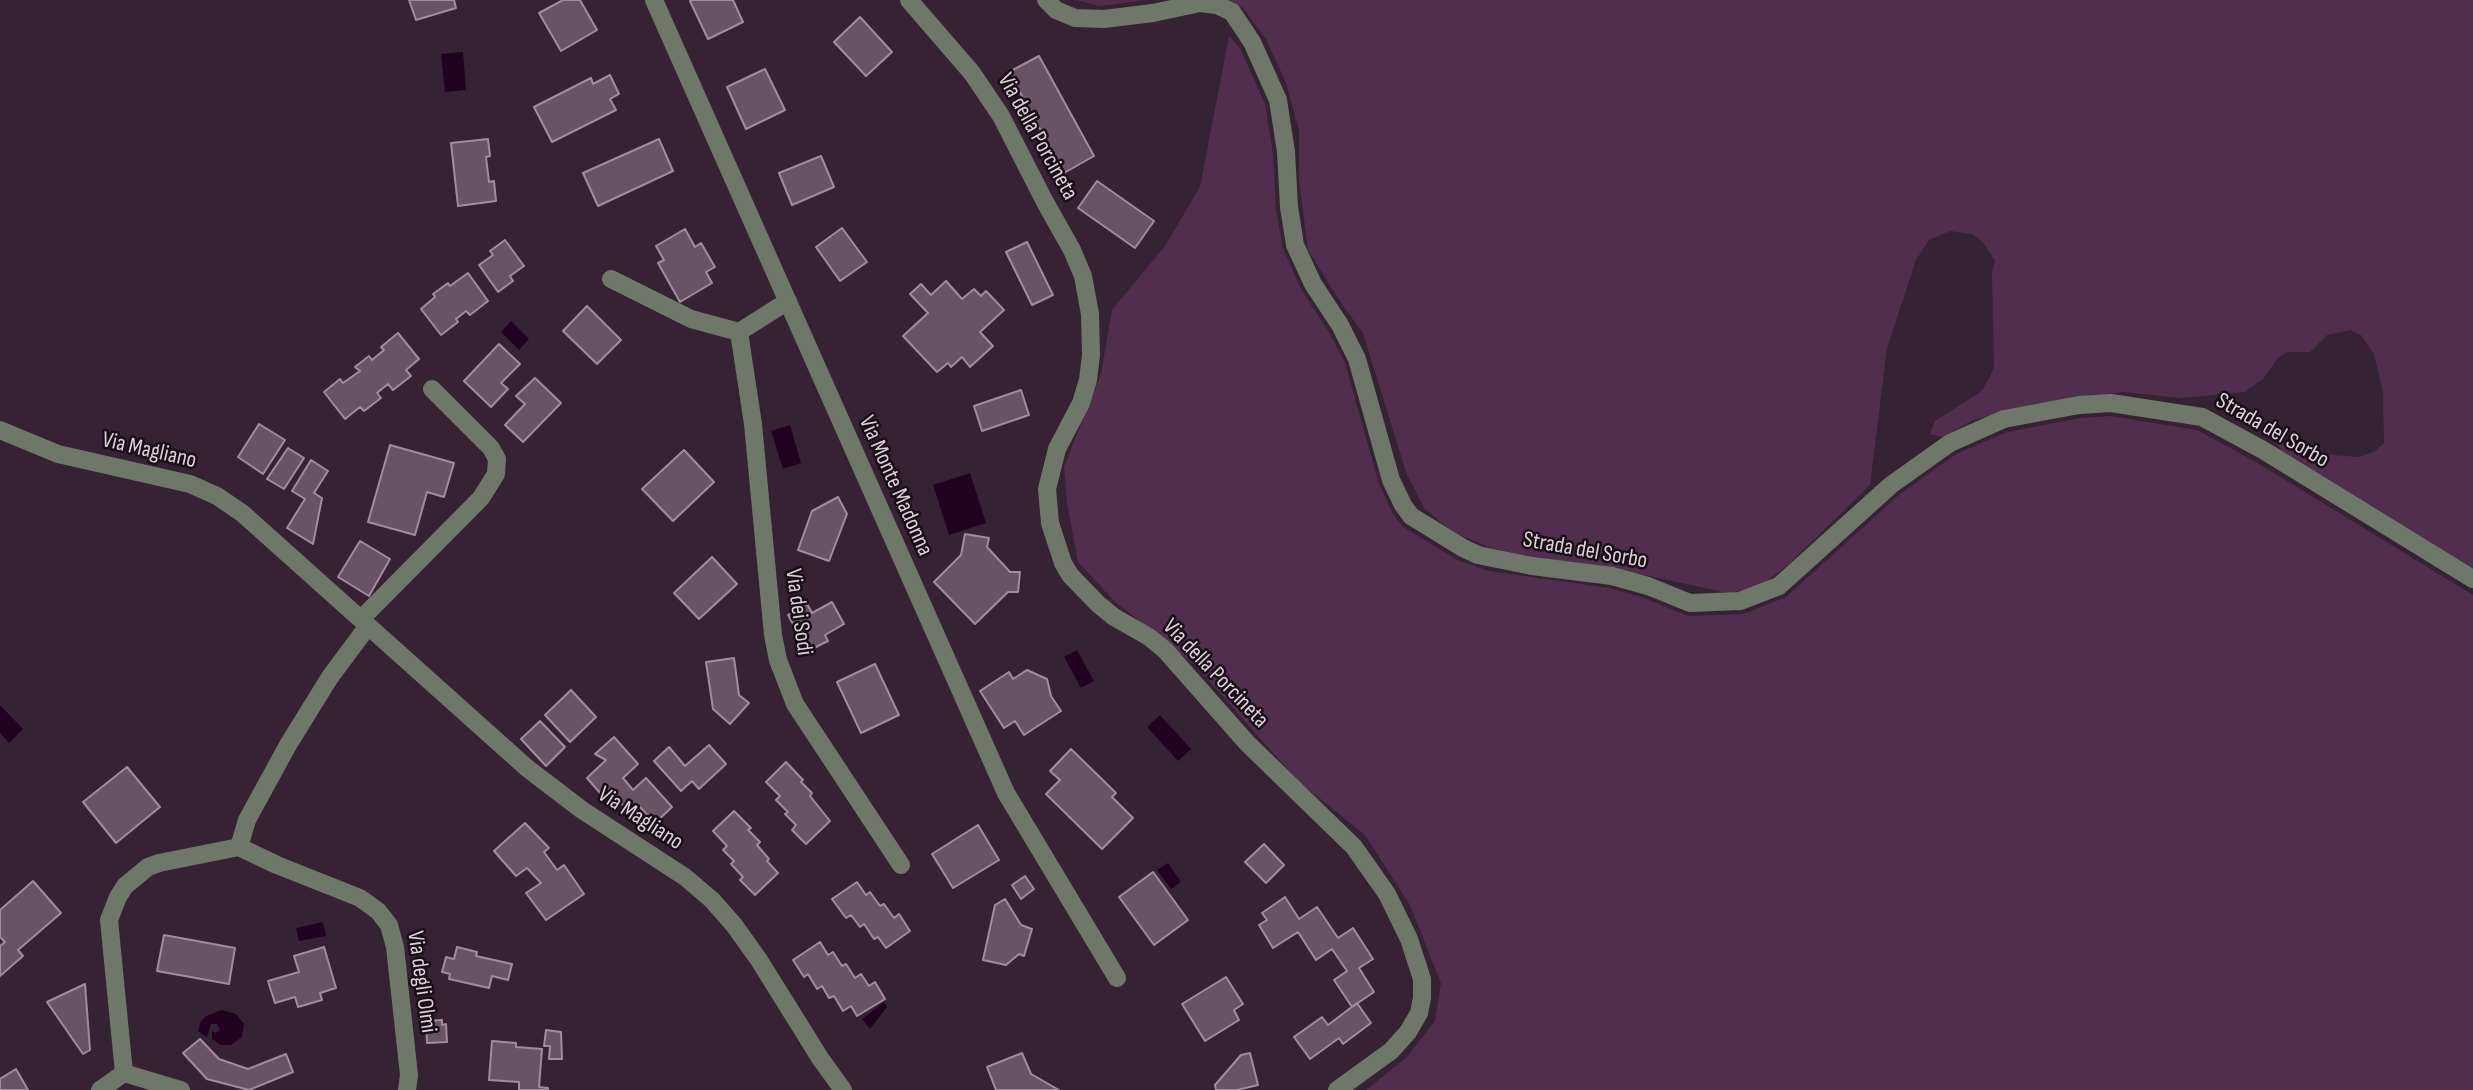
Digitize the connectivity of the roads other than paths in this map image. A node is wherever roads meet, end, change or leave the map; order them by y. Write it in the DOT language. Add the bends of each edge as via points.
graph roads {
  1 [pos="654,0"];
  2 [pos="909,0"];
  3 [pos="1046,0"];
  4 [pos="611,279"];
  5 [pos="788,301"];
  6 [pos="739,332"];
  7 [pos="432,389"];
  8 [pos="0,430"];
  9 [pos="2473,579"];
  10 [pos="365,623"];
  11 [pos="239,847"];
  12 [pos="901,865"];
  13 [pos="1117,978"];
  14 [pos="124,1073"];
  15 [pos="100,1090"];
  16 [pos="181,1090"];
  17 [pos="407,1090"];
  18 [pos="843,1090"];
  19 [pos="1337,1090"];
  1 -- 5 [label="street, Via Monte Madonna"];
  2 -- 19 [label="street, Via della Porcineta" via="1002,116 1083,276 1090,314 1088,380 1057,449 1047,489 1050,523 1063,563 1098,604 1165,650 1262,758 1345,838 1377,878 1404,925 1422,979 1419,1013 1400,1043"];
  3 -- 9 [label="street, Strada del Sorbo" via="1075,18 1104,19 1200,3 1232,12 1252,42 1278,100 1295,245 1357,359 1391,480 1411,516 1471,552 1532,566 1612,576 1690,603 1740,601 1779,586 1882,492 1950,443 2004,419 2111,403 2202,417"];
  4 -- 6 [label="street" via="691,319"];
  5 -- 6 [label="street"];
  5 -- 13 [label="street, Via Monte Madonna" via="1006,793"];
  6 -- 12 [label="street, Via dei Sodi" via="753,424 774,643 781,670 795,704"];
  7 -- 10 [label="street" via="491,448 496,474 481,498"];
  8 -- 10 [label="street, Via Magliano" via="58,454 177,480 217,496 253,522"];
  10 -- 11 [label="street" via="288,745 247,820"];
  10 -- 18 [label="street, Via Magliano" via="537,777 712,900 759,960"];
  11 -- 14 [label="street" via="148,867 118,897 109,920"];
  11 -- 17 [label="street, Via degli Olmi" via="360,898 389,925 396,947"];
  14 -- 15 [label="street"];
  14 -- 16 [label="street"];
}
